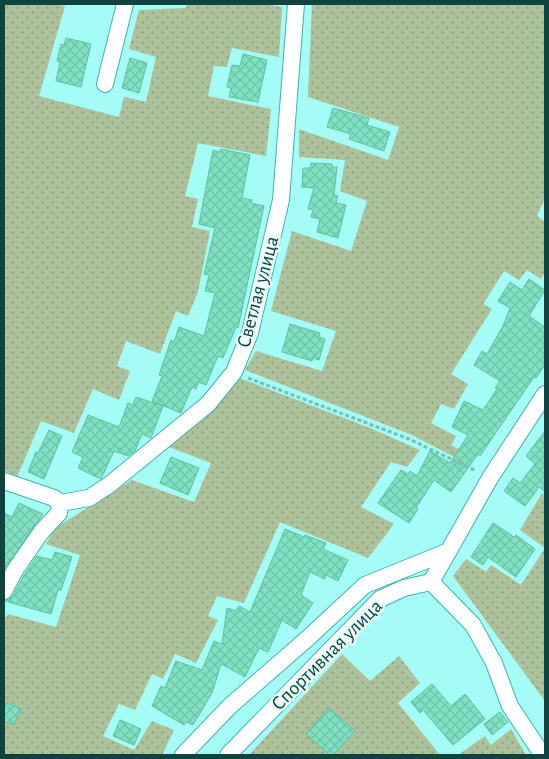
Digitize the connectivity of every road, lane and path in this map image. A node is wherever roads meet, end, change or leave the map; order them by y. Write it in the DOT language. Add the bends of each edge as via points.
graph roads {
  1 [pos="125,4"];
  2 [pos="296,4"];
  3 [pos="105,84"];
  4 [pos="234,372"];
  5 [pos="545,394"];
  6 [pos="490,478"];
  7 [pos="4,481"];
  8 [pos="60,503"];
  9 [pos="448,551"];
  10 [pos="431,582"];
  11 [pos="4,591"];
  12 [pos="183,755"];
  13 [pos="228,755"];
  14 [pos="544,755"];
  1 -- 3 [label="street"];
  2 -- 4 [label="street, Светлая улица" via="281,200 250,333"];
  4 -- 6 [label="path" via="409,439"];
  4 -- 8 [label="street, Светлая улица" via="208,404 109,486 89,498"];
  5 -- 6 [label="street"];
  6 -- 9 [label="street"];
  7 -- 8 [label="street"];
  8 -- 11 [label="street" via="59,513 42,531"];
  9 -- 10 [label="street"];
  9 -- 12 [label="street" via="365,585 230,706"];
  10 -- 13 [label="street, Спортивная улица" via="404,588 380,599"];
  10 -- 14 [label="street" via="472,625 494,663 510,706"];
}
